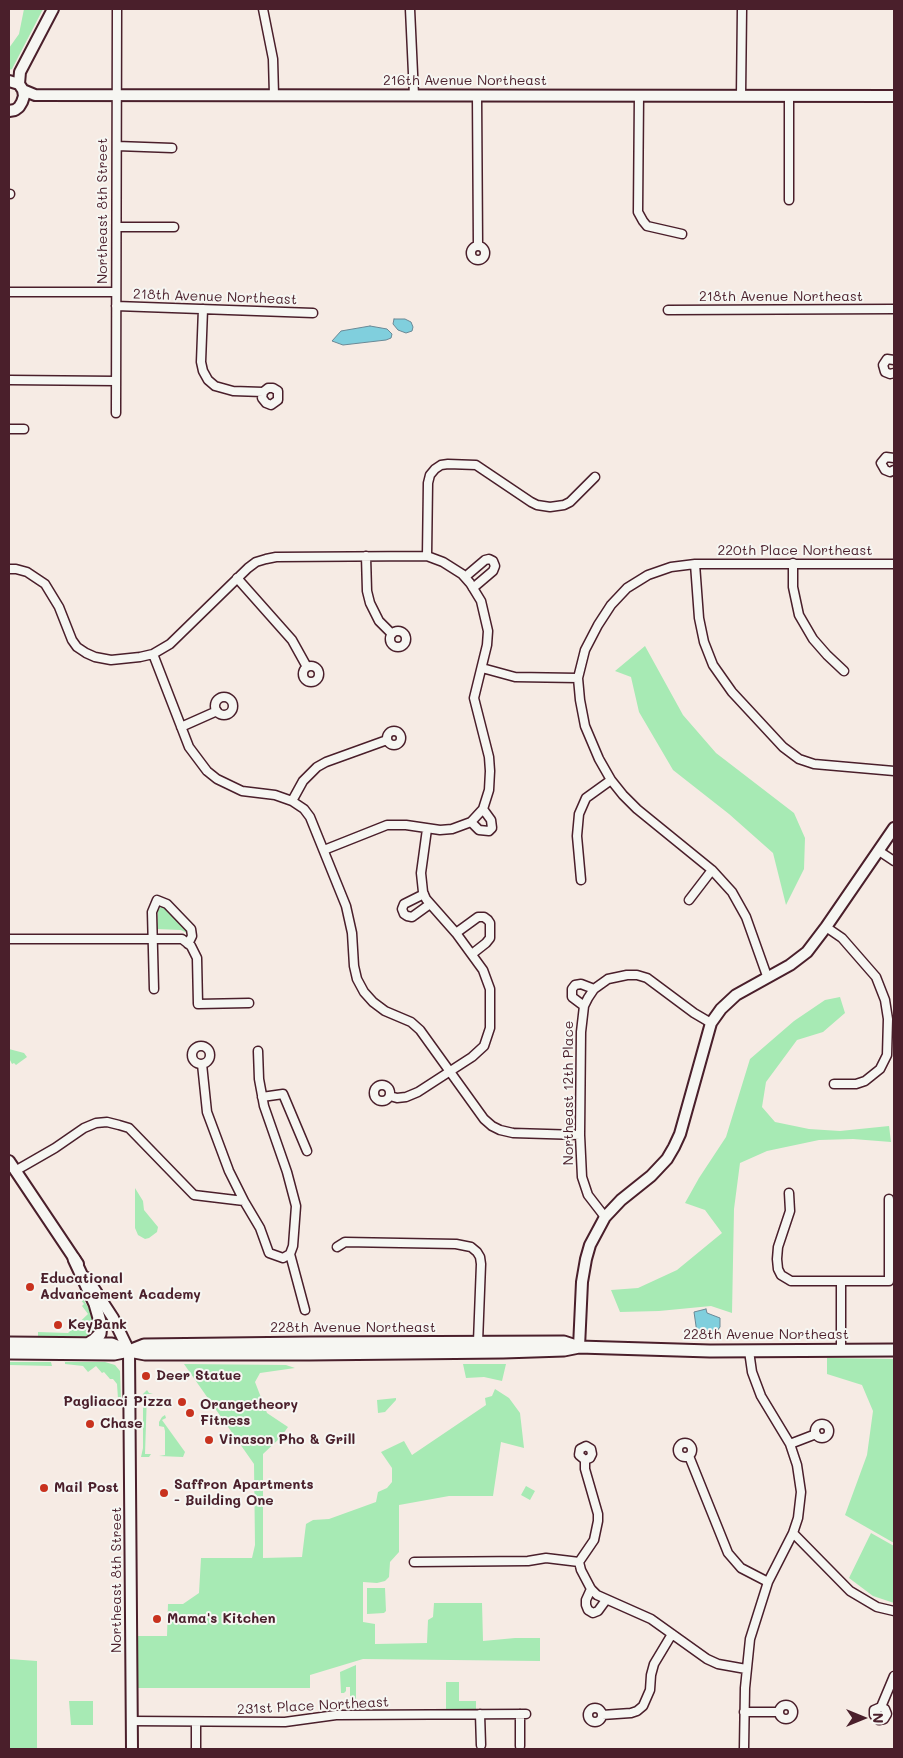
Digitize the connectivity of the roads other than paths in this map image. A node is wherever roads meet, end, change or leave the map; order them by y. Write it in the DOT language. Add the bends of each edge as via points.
graph roads {
  1 [pos="53,9"];
  2 [pos="117,9"];
  3 [pos="263,9"];
  4 [pos="410,9"];
  5 [pos="742,9"];
  6 [pos="15,83"];
  7 [pos="35,95"];
  8 [pos="274,95"];
  9 [pos="414,95"];
  10 [pos="639,95"];
  11 [pos="741,95"];
  12 [pos="789,95"];
  13 [pos="117,96"];
  14 [pos="477,96"];
  15 [pos="894,96"];
  16 [pos="22,102"];
  17 [pos="9,112"];
  18 [pos="117,146"];
  19 [pos="172,148"];
  20 [pos="789,200"];
  21 [pos="116,227"];
  22 [pos="174,228"];
  23 [pos="682,234"];
  24 [pos="478,246"];
  25 [pos="9,292"];
  26 [pos="116,292"];
  27 [pos="116,306"];
  28 [pos="203,308"];
  29 [pos="894,309"];
  30 [pos="668,310"];
  31 [pos="313,313"];
  32 [pos="894,360"];
  33 [pos="894,373"];
  34 [pos="9,380"];
  35 [pos="116,381"];
  36 [pos="263,392"];
  37 [pos="116,413"];
  38 [pos="9,429"];
  39 [pos="24,429"];
  40 [pos="894,458"];
  41 [pos="894,470"];
  42 [pos="595,476"];
  43 [pos="366,556"];
  44 [pos="427,556"];
  45 [pos="696,564"];
  46 [pos="793,564"];
  47 [pos="894,564"];
  48 [pos="9,569"];
  49 [pos="237,578"];
  50 [pos="392,634"];
  51 [pos="152,654"];
  52 [pos="307,667"];
  53 [pos="482,668"];
  54 [pos="844,671"];
  55 [pos="578,678"];
  56 [pos="217,711"];
  57 [pos="181,727"];
  58 [pos="387,740"];
  59 [pos="894,771"];
  60 [pos="611,780"];
  61 [pos="292,801"];
  62 [pos="483,809"];
  63 [pos="471,822"];
  64 [pos="894,828"];
  65 [pos="427,829"];
  66 [pos="324,850"];
  67 [pos="879,851"];
  68 [pos="894,861"];
  69 [pos="712,870"];
  70 [pos="581,880"];
  71 [pos="424,894"];
  72 [pos="689,900"];
  73 [pos="430,904"];
  74 [pos="826,927"];
  75 [pos="456,933"];
  76 [pos="9,939"];
  77 [pos="152,939"];
  78 [pos="188,944"];
  79 [pos="472,954"];
  80 [pos="767,976"];
  81 [pos="154,989"];
  82 [pos="594,989"];
  83 [pos="248,1003"];
  84 [pos="584,1006"];
  85 [pos="711,1023"];
  86 [pos="258,1051"];
  87 [pos="202,1064"];
  88 [pos="449,1072"];
  89 [pos="834,1084"];
  90 [pos="390,1096"];
  91 [pos="262,1097"];
  92 [pos="580,1136"];
  93 [pos="307,1151"];
  94 [pos="9,1161"];
  95 [pos="15,1171"];
  96 [pos="789,1193"];
  97 [pos="889,1199"];
  98 [pos="244,1201"];
  99 [pos="605,1217"];
  100 [pos="337,1247"];
  101 [pos="290,1254"];
  102 [pos="74,1259"];
  103 [pos="841,1282"];
  104 [pos="305,1310"];
  105 [pos="478,1342"];
  106 [pos="356,1343"];
  107 [pos="86,1345"];
  108 [pos="10,1346"];
  109 [pos="579,1348"];
  110 [pos="841,1350"];
  111 [pos="894,1350"];
  112 [pos="129,1351"];
  113 [pos="512,1351"];
  114 [pos="749,1352"];
  115 [pos="309,1354"];
  116 [pos="816,1434"];
  117 [pos="790,1444"];
  118 [pos="689,1456"];
  119 [pos="584,1460"];
  120 [pos="793,1533"];
  121 [pos="414,1562"];
  122 [pos="579,1562"];
  123 [pos="768,1582"];
  124 [pos="591,1589"];
  125 [pos="606,1600"];
  126 [pos="894,1611"];
  127 [pos="672,1634"];
  128 [pos="746,1669"];
  129 [pos="894,1676"];
  130 [pos="881,1707"];
  131 [pos="744,1712"];
  132 [pos="779,1712"];
  133 [pos="480,1714"];
  134 [pos="602,1715"];
  135 [pos="131,1721"];
  136 [pos="196,1722"];
  137 [pos="481,1745"];
  138 [pos="520,1746"];
  139 [pos="132,1749"];
  140 [pos="196,1749"];
  141 [pos="744,1749"];
  1 -- 6 [label="street"];
  2 -- 13 [label="street, Northeast 8th Street"];
  3 -- 8 [label="street" via="273,59"];
  4 -- 9 [label="street"];
  5 -- 11 [label="street"];
  6 -- 7 [label="street, 216th Avenue Northeast"];
  6 -- 16 [label="street" via="24,96"];
  7 -- 13 [label="street, 216th Avenue Northeast"];
  7 -- 16 [label="street, 216th Avenue Northeast"];
  8 -- 9 [label="street, 216th Avenue Northeast"];
  8 -- 13 [label="street, 216th Avenue Northeast"];
  9 -- 14 [label="street, 216th Avenue Northeast"];
  10 -- 11 [label="street, 216th Avenue Northeast"];
  10 -- 14 [label="street, 216th Avenue Northeast"];
  10 -- 23 [label="street" via="638,212 642,222 648,226"];
  11 -- 12 [label="street, 216th Avenue Northeast"];
  12 -- 15 [label="street, 216th Avenue Northeast"];
  12 -- 20 [label="street"];
  13 -- 18 [label="street, Northeast 8th Street"];
  14 -- 24 [label="street"];
  16 -- 17 [label="street, 216th Avenue Northeast"];
  18 -- 19 [label="street"];
  18 -- 21 [label="street, Northeast 8th Street"];
  21 -- 22 [label="street"];
  21 -- 26 [label="street, Northeast 8th Street"];
  25 -- 26 [label="street, 218th Avenue Northeast"];
  26 -- 27 [label="street, Northeast 8th Street"];
  27 -- 28 [label="street, 218th Avenue Northeast"];
  27 -- 35 [label="street, Northeast 8th Street"];
  28 -- 31 [label="street, 218th Avenue Northeast"];
  28 -- 36 [label="street" via="201,362 208,380 223,390"];
  29 -- 30 [label="street, 218th Avenue Northeast"];
  32 -- 33 [label="street" via="888,359 882,365 885,372"];
  34 -- 35 [label="street"];
  35 -- 37 [label="street, Northeast 8th Street"];
  38 -- 39 [label="street"];
  40 -- 41 [label="street" via="886,457 881,463 885,470"];
  42 -- 44 [label="street" via="570,502 550,507 531,502 476,465 441,466 430,475 428,483"];
  43 -- 44 [label="street"];
  43 -- 49 [label="street" via="266,558"];
  43 -- 50 [label="street" via="370,603 379,621"];
  44 -- 53 [label="street" via="456,569 481,601 488,632"];
  45 -- 46 [label="street, 220th Place Northeast"];
  45 -- 55 [label="street" via="648,575 627,588 598,625 585,650"];
  45 -- 59 [label="street" via="699,618 713,665 732,692 783,747 798,759 829,766"];
  46 -- 47 [label="street, 220th Place Northeast"];
  46 -- 54 [label="street" via="793,587 799,615 813,639"];
  48 -- 51 [label="street" via="27,572 45,584 77,647 95,657 121,660"];
  49 -- 51 [label="street" via="170,644"];
  49 -- 52 [label="street" via="292,640"];
  51 -- 57 [label="street"];
  53 -- 55 [label="street" via="514,677"];
  53 -- 62 [label="street" via="474,698 489,757 489,790"];
  55 -- 60 [label="street" via="585,726"];
  56 -- 57 [label="street"];
  57 -- 61 [label="street" via="196,758 217,779 242,791"];
  58 -- 61 [label="street" via="317,767"];
  60 -- 69 [label="street" via="637,809"];
  60 -- 70 [label="street" via="586,798 579,814 577,836"];
  61 -- 66 [label="street" via="310,817"];
  62 -- 63 [label="street"];
  62 -- 63 [label="street" via="491,820 492,828 489,831 479,830"];
  63 -- 65 [label="street" via="452,829"];
  64 -- 67 [label="street"];
  65 -- 66 [label="street" via="387,825"];
  65 -- 71 [label="street" via="421,873"];
  66 -- 88 [label="street" via="346,906 354,966 364,992 385,1011 420,1030"];
  67 -- 68 [label="street"];
  67 -- 74 [label="street"];
  69 -- 72 [label="street"];
  69 -- 80 [label="street" via="739,902"];
  71 -- 73 [label="street"];
  71 -- 73 [label="street" via="404,904 404,914 412,916"];
  73 -- 75 [label="street"];
  74 -- 80 [label="street" via="800,958"];
  74 -- 89 [label="street" via="842,938 876,977 888,1019 887,1055 880,1069 856,1084"];
  75 -- 79 [label="street"];
  75 -- 79 [label="street" via="478,917 488,920 490,938"];
  76 -- 77 [label="street"];
  77 -- 78 [label="street" via="182,939"];
  77 -- 78 [label="street" via="152,912 157,900 167,904 191,928"];
  77 -- 81 [label="street"];
  78 -- 83 [label="street" via="196,958 198,1004"];
  79 -- 88 [label="street" via="490,989 490,1028 484,1046"];
  80 -- 85 [label="street" via="736,995"];
  82 -- 84 [label="street"];
  82 -- 84 [label="street" via="580,984 572,989 572,997"];
  82 -- 85 [label="street" via="617,976 637,975 647,978"];
  84 -- 92 [label="street, Northeast 12th Place"];
  85 -- 99 [label="street" via="674,1148 651,1176"];
  86 -- 91 [label="street"];
  87 -- 98 [label="street" via="207,1112"];
  88 -- 90 [label="street" via="412,1094 397,1098"];
  88 -- 92 [label="street" via="484,1119 500,1130"];
  91 -- 93 [label="street" via="283,1094"];
  91 -- 101 [label="street" via="296,1206"];
  92 -- 99 [label="street, Northeast 12th Place" via="585,1189"];
  94 -- 95 [label="street"];
  95 -- 98 [label="street" via="84,1128 107,1122 129,1128 194,1195"];
  95 -- 102 [label="street"];
  96 -- 103 [label="street" via="790,1211 778,1247 781,1275 791,1281"];
  97 -- 103 [label="street" via="889,1281"];
  98 -- 101 [label="street" via="269,1252 283,1258"];
  99 -- 109 [label="street" via="586,1260"];
  100 -- 105 [label="street" via="345,1242 471,1247 480,1257"];
  101 -- 104 [label="street"];
  102 -- 107 [label="main road" via="101,1325 100,1334"];
  102 -- 112 [label="street" via="113,1318"];
  103 -- 110 [label="street"];
  105 -- 106 [label="main road, 228th Avenue Northeast"];
  105 -- 109 [label="main road, 228th Avenue Northeast" via="564,1342"];
  105 -- 113 [label="main road" via="484,1346 505,1345"];
  106 -- 112 [label="main road, 228th Avenue Northeast" via="144,1345"];
  106 -- 115 [label="main road" via="317,1346"];
  107 -- 108 [label="main road, 228th Avenue Northeast"];
  107 -- 112 [label="main road, 228th Avenue Northeast" via="112,1344"];
  108 -- 112 [label="main road, 228th Avenue Northeast" via="114,1354"];
  109 -- 113 [label="main road, 228th Avenue Northeast"];
  109 -- 114 [label="main road, 228th Avenue Northeast"];
  110 -- 111 [label="main road, 228th Avenue Northeast"];
  110 -- 114 [label="main road, 228th Avenue Northeast"];
  112 -- 115 [label="main road, 228th Avenue Northeast" via="145,1354"];
  112 -- 135 [label="street, Northeast 8th Street"];
  113 -- 115 [label="main road, 228th Avenue Northeast"];
  114 -- 117 [label="street" via="761,1396"];
  116 -- 117 [label="street"];
  117 -- 120 [label="street" via="801,1492"];
  118 -- 123 [label="street" via="728,1553 741,1568"];
  119 -- 122 [label="street" via="598,1514 598,1528"];
  120 -- 123 [label="street"];
  120 -- 126 [label="street" via="850,1591 877,1607"];
  121 -- 122 [label="street" via="546,1558"];
  122 -- 124 [label="street"];
  123 -- 128 [label="street" via="752,1632"];
  124 -- 125 [label="street"];
  124 -- 125 [label="street" via="586,1600 588,1610 598,1611"];
  125 -- 127 [label="street" via="640,1613"];
  127 -- 128 [label="street" via="707,1659"];
  127 -- 134 [label="street" via="654,1664 650,1690 643,1706 631,1713"];
  128 -- 131 [label="street"];
  129 -- 130 [label="street"];
  131 -- 132 [label="street"];
  131 -- 141 [label="street"];
  133 -- 136 [label="street, 231st Place Northeast" via="336,1714 296,1721"];
  133 -- 137 [label="street"];
  133 -- 138 [label="street, 231st Place Northeast" via="523,1714"];
  135 -- 136 [label="street, 231st Place Northeast"];
  135 -- 139 [label="street, Northeast 8th Street"];
  136 -- 140 [label="street"];
}
